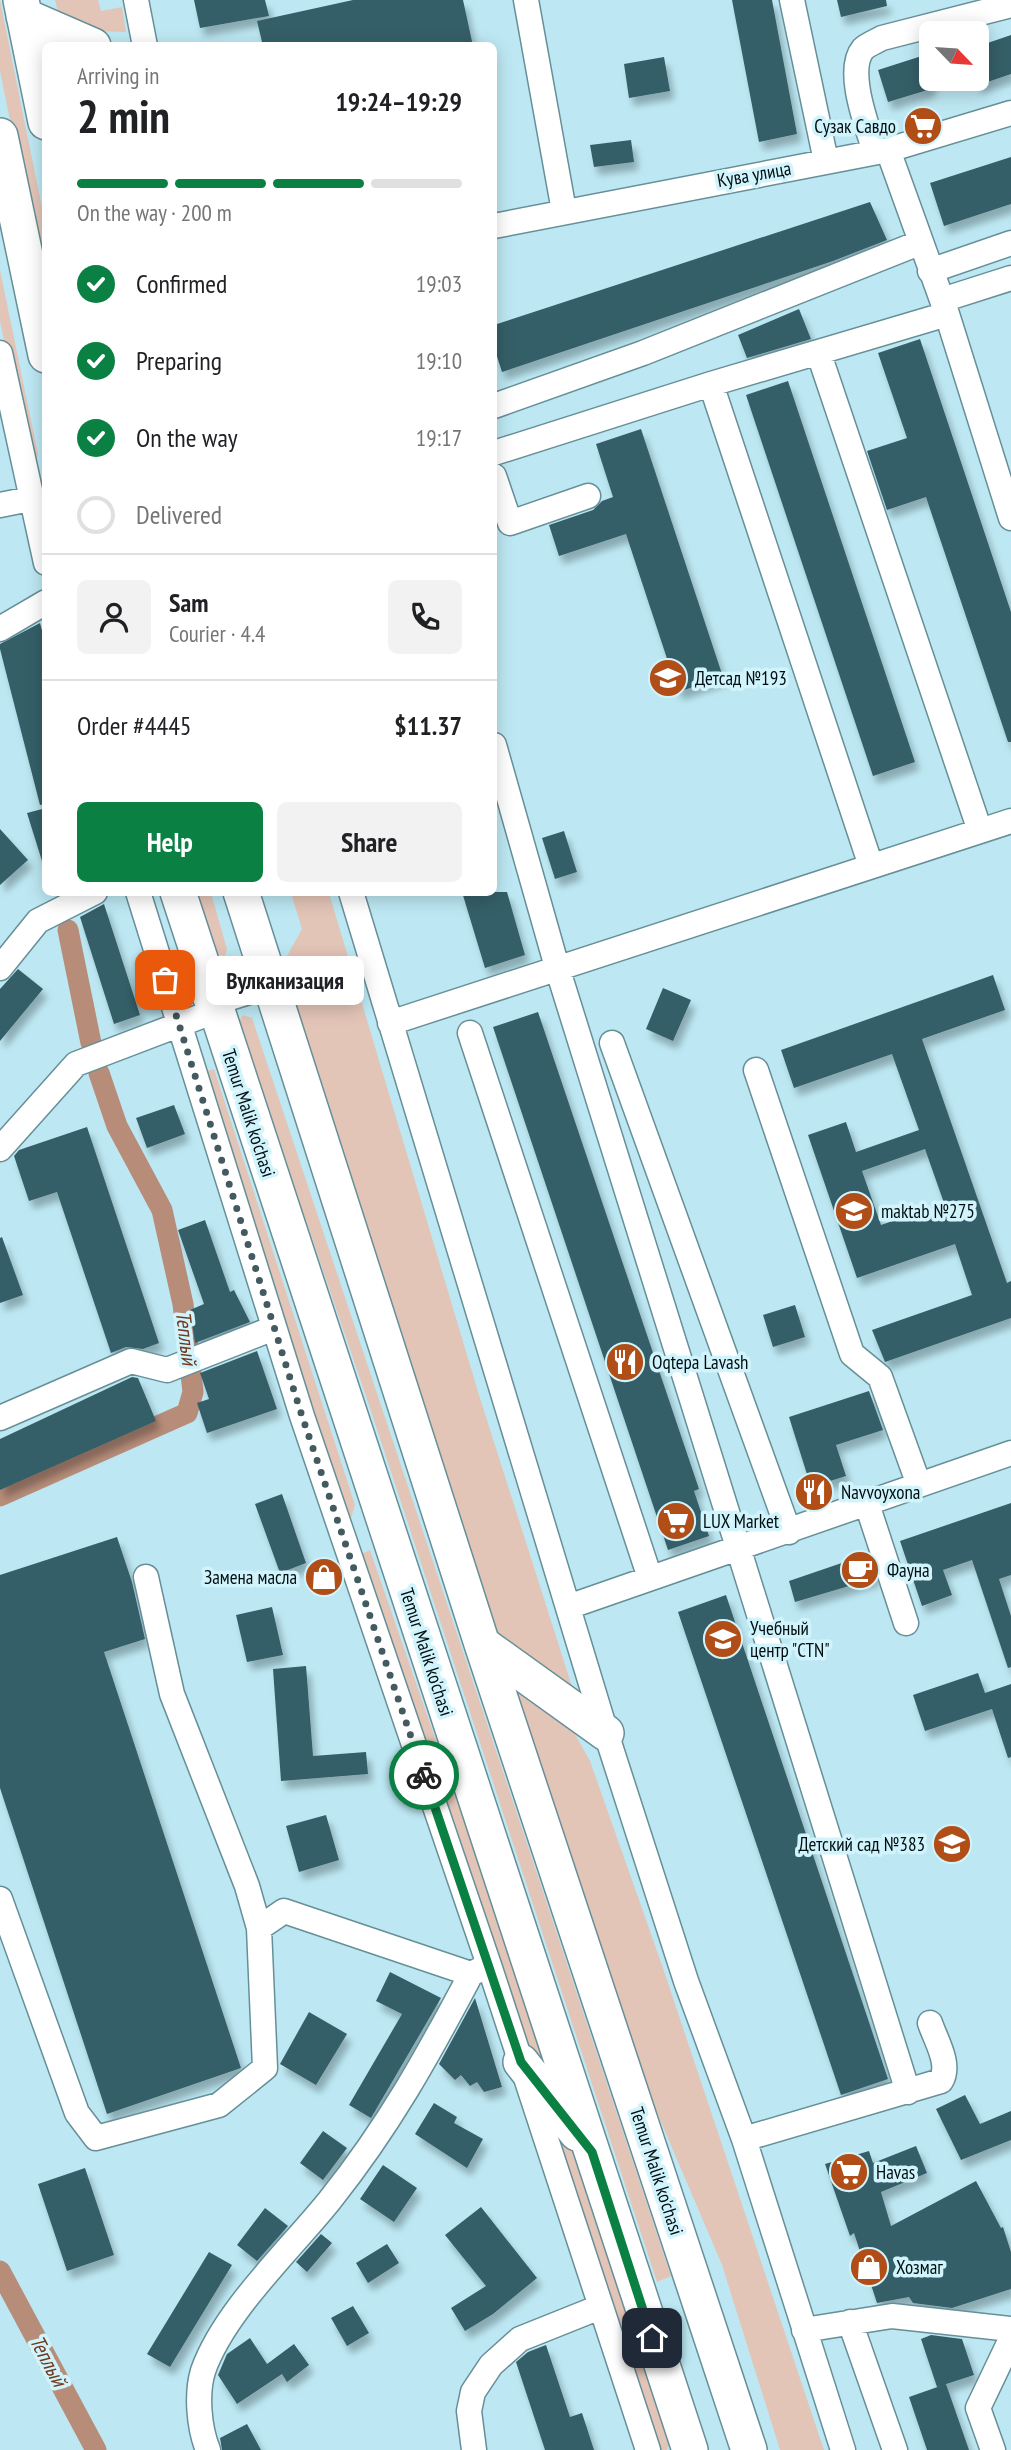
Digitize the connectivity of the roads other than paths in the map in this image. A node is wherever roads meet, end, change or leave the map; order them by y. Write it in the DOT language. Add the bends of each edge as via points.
graph roads {
  1 [pos="136,0"];
  2 [pos="526,0"];
  3 [pos="792,0"];
  4 [pos="1011,5"];
  5 [pos="22,8"];
  6 [pos="86,42"];
  7 [pos="144,42"];
  8 [pos="42,103"];
  9 [pos="1011,113"];
  10 [pos="0,136"];
  11 [pos="882,151"];
  12 [pos="826,161"];
  13 [pos="564,211"];
  14 [pos="497,225"];
  15 [pos="919,243"];
  16 [pos="1011,243"];
  17 [pos="930,271"];
  18 [pos="1011,278"];
  19 [pos="944,307"];
  20 [pos="42,336"];
  21 [pos="0,353"];
  22 [pos="819,354"];
  23 [pos="710,384"];
  24 [pos="497,405"];
  25 [pos="497,452"];
  26 [pos="497,485"];
  27 [pos="588,496"];
  28 [pos="30,499"];
  29 [pos="0,505"];
  30 [pos="1011,518"];
  31 [pos="42,547"];
  32 [pos="42,604"];
  33 [pos="0,629"];
  34 [pos="497,756"];
  35 [pos="1011,821"];
  36 [pos="980,831"];
  37 [pos="871,866"];
  38 [pos="87,896"];
  39 [pos="139,896"];
  40 [pos="179,896"];
  41 [pos="243,896"];
  42 [pos="352,896"];
  43 [pos="557,967"];
  44 [pos="0,968"];
  45 [pos="269,980"];
  46 [pos="213,1005"];
  47 [pos="390,1023"];
  48 [pos="178,1025"];
  49 [pos="470,1033"];
  50 [pos="612,1043"];
  51 [pos="756,1070"];
  52 [pos="0,1149"];
  53 [pos="274,1328"];
  54 [pos="0,1418"];
  55 [pos="1011,1452"];
  56 [pos="919,1485"];
  57 [pos="867,1504"];
  58 [pos="789,1532"];
  59 [pos="738,1550"];
  60 [pos="146,1577"];
  61 [pos="650,1578"];
  62 [pos="568,1607"];
  63 [pos="906,1623"];
  64 [pos="482,1644"];
  65 [pos="606,1733"];
  66 [pos="0,1899"];
  67 [pos="259,1928"];
  68 [pos="480,1970"];
  69 [pos="930,2024"];
  70 [pos="521,2062"];
  71 [pos="908,2092"];
  72 [pos="744,2139"];
  73 [pos="592,2152"];
  74 [pos="600,2307"];
  75 [pos="850,2322"];
  76 [pos="1011,2329"];
  77 [pos="804,2330"];
  78 [pos="1011,2339"];
  79 [pos="686,2446"];
  80 [pos="208,2450"];
  81 [pos="474,2450"];
  82 [pos="648,2450"];
  83 [pos="749,2450"];
  84 [pos="843,2450"];
  85 [pos="895,2450"];
  86 [pos="993,2450"];
  1 -- 7 [label="street"];
  2 -- 13 [label="street"];
  3 -- 12 [label="street"];
  4 -- 11 [label="street" via="882,38 863,49 855,67 859,100"];
  5 -- 6 [label="highway"];
  5 -- 8 [label="highway"];
  9 -- 11 [label="street, Кува улица"];
  10 -- 20 [label="highway"];
  11 -- 12 [label="street, Кува улица"];
  11 -- 15 [label="street"];
  12 -- 13 [label="street, Кува улица"];
  13 -- 14 [label="street, Кува улица"];
  15 -- 17 [label="street"];
  15 -- 24 [label="street" via="643,353"];
  16 -- 17 [label="street"];
  17 -- 19 [label="street"];
  18 -- 19 [label="street"];
  19 -- 22 [label="street"];
  19 -- 30 [label="street"];
  21 -- 28 [label="street"];
  22 -- 23 [label="street"];
  22 -- 36 [label="street"];
  23 -- 25 [label="street"];
  23 -- 37 [label="street"];
  26 -- 27 [label="street" via="510,523"];
  28 -- 29 [label="street"];
  28 -- 31 [label="street"];
  32 -- 33 [label="street"];
  34 -- 43 [label="street"];
  35 -- 36 [label="street"];
  36 -- 37 [label="street"];
  37 -- 43 [label="street"];
  38 -- 44 [label="street" via="38,921"];
  39 -- 48 [label="street"];
  40 -- 46 [label="highway, Temur Malik ko'chasi"];
  41 -- 45 [label="highway, Temur Malik ko'chasi"];
  42 -- 47 [label="street"];
  43 -- 47 [label="street"];
  43 -- 59 [label="street"];
  45 -- 46 [label="highway"];
  45 -- 64 [label="highway, Temur Malik ko'chasi"];
  46 -- 48 [label="street"];
  46 -- 73 [label="highway, Temur Malik ko'chasi"];
  47 -- 62 [label="street"];
  48 -- 52 [label="street" via="76,1064"];
  48 -- 53 [label="street"];
  49 -- 61 [label="street"];
  50 -- 58 [label="street"];
  51 -- 56 [label="street" via="852,1354 880,1377"];
  53 -- 54 [label="street" via="167,1370 131,1361"];
  53 -- 68 [label="street"];
  55 -- 56 [label="street"];
  56 -- 57 [label="street"];
  57 -- 58 [label="street"];
  57 -- 63 [label="street"];
  58 -- 59 [label="street"];
  59 -- 61 [label="street"];
  59 -- 71 [label="street"];
  60 -- 67 [label="street" via="173,1694"];
  61 -- 62 [label="street"];
  62 -- 65 [label="street"];
  64 -- 65 [label="highway"];
  64 -- 83 [label="highway, Temur Malik ko'chasi"];
  65 -- 72 [label="street" via="686,1981"];
  66 -- 67 [label="street" via="77,2113 96,2138 219,2105 265,2068"];
  67 -- 68 [label="street" via="284,1911"];
  68 -- 70 [label="street"];
  68 -- 80 [label="street" via="391,2118 217,2344 203,2372 199,2396"];
  69 -- 71 [label="street" via="946,2073 941,2081"];
  70 -- 73 [label="highway"];
  70 -- 74 [label="street"];
  71 -- 72 [label="street"];
  72 -- 77 [label="street"];
  73 -- 79 [label="highway, Temur Malik ko'chasi"];
  74 -- 81 [label="street" via="520,2339 491,2365 473,2392 469,2411"];
  74 -- 82 [label="street"];
  75 -- 76 [label="street" via="892,2316"];
  75 -- 77 [label="street"];
  75 -- 85 [label="street"];
  77 -- 84 [label="street"];
  78 -- 86 [label="street" via="978,2409"];
}
